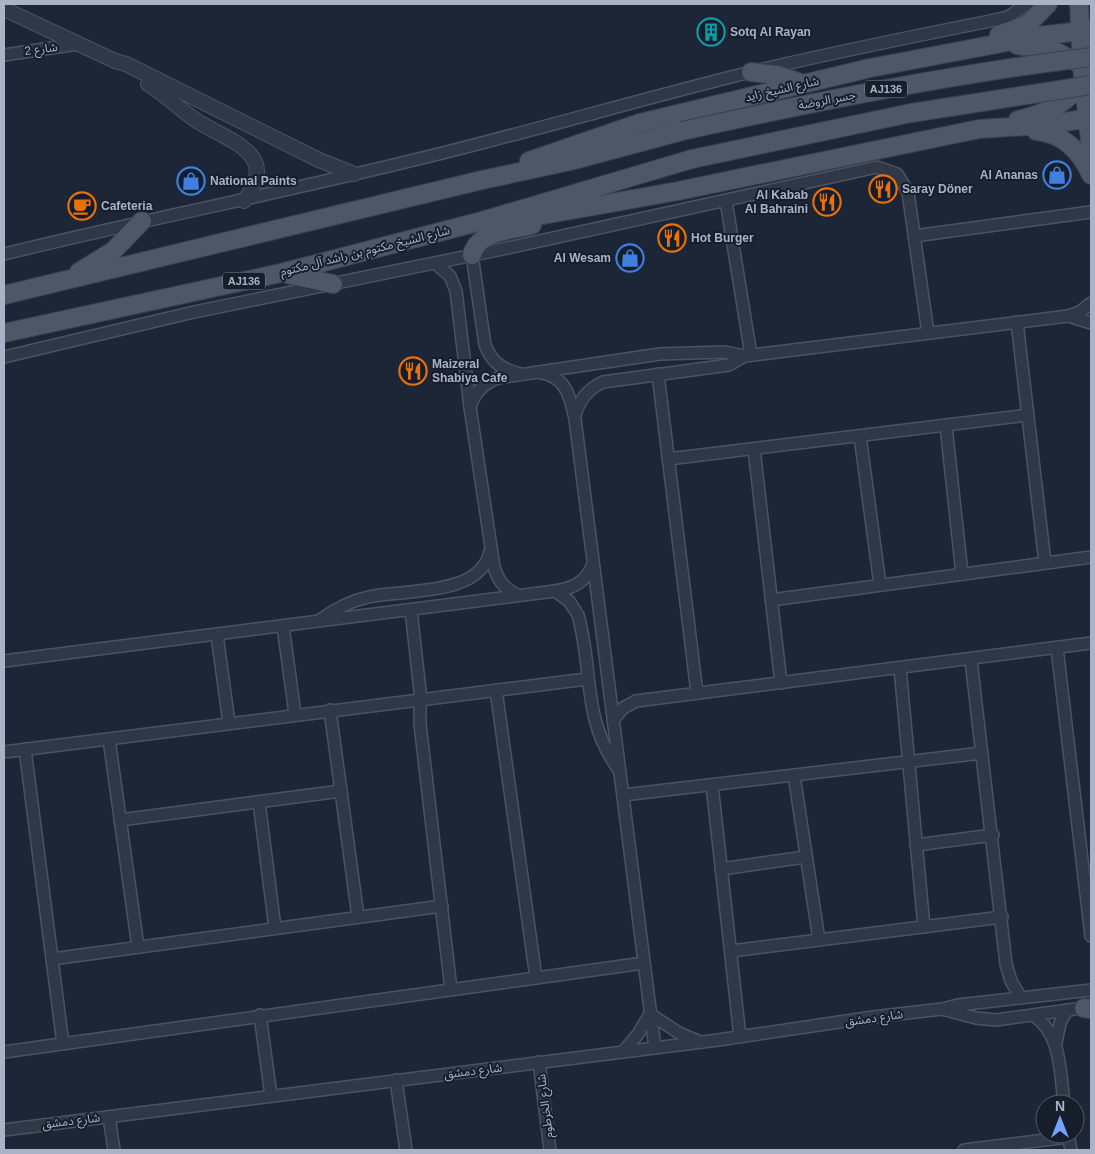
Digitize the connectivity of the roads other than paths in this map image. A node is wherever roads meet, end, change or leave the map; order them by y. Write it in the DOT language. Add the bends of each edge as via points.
graph roads {
  1 [pos="1027,4"];
  2 [pos="1048,4"];
  3 [pos="1079,7"];
  4 [pos="4,9"];
  5 [pos="1088,34"];
  6 [pos="78,44"];
  7 [pos="999,45"];
  8 [pos="1057,52"];
  9 [pos="4,55"];
  10 [pos="938,55"];
  11 [pos="115,62"];
  12 [pos="1088,69"];
  13 [pos="751,72"];
  14 [pos="803,84"];
  15 [pos="1063,102"];
  16 [pos="1089,118"];
  17 [pos="978,129"];
  18 [pos="935,138"];
  19 [pos="1091,150"];
  20 [pos="354,174"];
  21 [pos="1091,175"];
  22 [pos="482,180"];
  23 [pos="678,191"];
  24 [pos="244,201"];
  25 [pos="726,201"];
  26 [pos="1091,212"];
  27 [pos="142,221"];
  28 [pos="482,221"];
  29 [pos="914,236"];
  30 [pos="4,254"];
  31 [pos="472,255"];
  32 [pos="435,262"];
  33 [pos="281,273"];
  34 [pos="61,282"];
  35 [pos="333,284"];
  36 [pos="4,295"];
  37 [pos="1091,303"];
  38 [pos="1068,316"];
  39 [pos="1017,322"];
  40 [pos="1091,323"];
  41 [pos="4,333"];
  42 [pos="928,333"];
  43 [pos="748,356"];
  44 [pos="4,357"];
  45 [pos="538,372"];
  46 [pos="522,374"];
  47 [pos="658,374"];
  48 [pos="470,407"];
  49 [pos="1028,415"];
  50 [pos="574,419"];
  51 [pos="946,426"];
  52 [pos="860,436"];
  53 [pos="754,449"];
  54 [pos="668,460"];
  55 [pos="490,547"];
  56 [pos="1091,557"];
  57 [pos="1045,563"];
  58 [pos="593,564"];
  59 [pos="962,574"];
  60 [pos="880,586"];
  61 [pos="555,592"];
  62 [pos="518,595"];
  63 [pos="771,600"];
  64 [pos="411,610"];
  65 [pos="320,620"];
  66 [pos="283,626"];
  67 [pos="217,635"];
  68 [pos="1091,643"];
  69 [pos="1057,648"];
  70 [pos="971,660"];
  71 [pos="4,661"];
  72 [pos="900,668"];
  73 [pos="587,679"];
  74 [pos="781,683"];
  75 [pos="609,689"];
  76 [pos="496,690"];
  77 [pos="697,693"];
  78 [pos="420,699"];
  79 [pos="636,701"];
  80 [pos="330,710"];
  81 [pos="295,714"];
  82 [pos="613,720"];
  83 [pos="230,723"];
  84 [pos="109,738"];
  85 [pos="25,749"];
  86 [pos="4,752"];
  87 [pos="982,753"];
  88 [pos="909,761"];
  89 [pos="620,772"];
  90 [pos="794,775"];
  91 [pos="712,785"];
  92 [pos="341,792"];
  93 [pos="623,795"];
  94 [pos="259,802"];
  95 [pos="120,820"];
  96 [pos="993,835"];
  97 [pos="916,845"];
  98 [pos="805,858"];
  99 [pos="721,869"];
  100 [pos="442,906"];
  101 [pos="358,917"];
  102 [pos="1002,918"];
  103 [pos="924,927"];
  104 [pos="275,928"];
  105 [pos="1091,936"];
  106 [pos="819,940"];
  107 [pos="138,947"];
  108 [pos="731,951"];
  109 [pos="52,959"];
  110 [pos="644,963"];
  111 [pos="536,978"];
  112 [pos="1090,988"];
  113 [pos="452,989"];
  114 [pos="1021,998"];
  115 [pos="1083,1008"];
  116 [pos="942,1009"];
  117 [pos="650,1014"];
  118 [pos="260,1015"];
  119 [pos="1033,1015"];
  120 [pos="740,1037"];
  121 [pos="700,1042"];
  122 [pos="1056,1043"];
  123 [pos="63,1044"];
  124 [pos="654,1048"];
  125 [pos="4,1052"];
  126 [pos="623,1052"];
  127 [pos="539,1062"];
  128 [pos="396,1080"];
  129 [pos="1063,1094"];
  130 [pos="271,1096"];
  131 [pos="109,1117"];
  132 [pos="4,1121"];
  133 [pos="20,1128"];
  134 [pos="4,1130"];
  135 [pos="4,1139"];
  136 [pos="1035,1141"];
  137 [pos="114,1150"];
  138 [pos="406,1150"];
  139 [pos="550,1150"];
  140 [pos="964,1150"];
  1 -- 13 [label="street" via="1008,17"];
  2 -- 10 [label="main road" via="1037,17 1017,29"];
  3 -- 5 [label="main road"];
  4 -- 6 [label="street"];
  5 -- 7 [label="main road, شارع الشيخ زايد" via="1038,36"];
  5 -- 12 [label="main road"];
  6 -- 9 [label="street, شارع 2"];
  6 -- 11 [label="street"];
  7 -- 8 [label="main road"];
  7 -- 10 [label="main road, شارع الشيخ زايد"];
  8 -- 12 [label="main road"];
  8 -- 15 [label="main road" via="1070,72 1070,86"];
  10 -- 14 [label="main road, شارع الشيخ زايد"];
  11 -- 20 [label="street" via="126,64 319,160"];
  11 -- 24 [label="street" via="161,92 196,121 249,151 257,165 257,181"];
  12 -- 15 [label="main road" via="1073,93"];
  12 -- 16 [label="main road"];
  12 -- 22 [label="main road, جسر الروضة / AJ136, bridge" via="1003,69 859,93 682,131"];
  12 -- 28 [label="main road, شارع الشيخ مكتوم بن راشد آل مكتوم / AJ136, bridge" via="911,113 692,159"];
  13 -- 14 [label="main road" via="778,75"];
  13 -- 20 [label="street"];
  14 -- 22 [label="main road, شارع الشيخ زايد" via="640,123 560,149"];
  15 -- 17 [label="main road" via="1031,117"];
  16 -- 17 [label="main road" via="1044,126"];
  16 -- 19 [label="main road"];
  17 -- 18 [label="main road"];
  18 -- 21 [label="main road" via="1043,131 1060,137 1074,149"];
  18 -- 23 [label="main road"];
  20 -- 24 [label="street"];
  22 -- 34 [label="main road, AJ136"];
  23 -- 28 [label="main road" via="542,216"];
  23 -- 31 [label="main road" via="494,234 474,246"];
  24 -- 27 [label="street"];
  25 -- 29 [label="street" via="877,167 897,174 904,182"];
  25 -- 31 [label="street"];
  25 -- 43 [label="street"];
  26 -- 29 [label="street"];
  27 -- 30 [label="street"];
  27 -- 34 [label="main road" via="113,251"];
  28 -- 33 [label="main road, شارع الشيخ مكتوم بن راشد آل مكتوم / AJ136"];
  29 -- 42 [label="street"];
  31 -- 32 [label="street"];
  31 -- 46 [label="street" via="488,354 502,368"];
  32 -- 35 [label="street"];
  32 -- 48 [label="street" via="450,276 456,291"];
  33 -- 35 [label="main road"];
  33 -- 41 [label="main road, شارع الشيخ مكتوم بن راشد آل مكتوم / AJ136"];
  34 -- 36 [label="main road, AJ136"];
  35 -- 44 [label="street" via="177,315"];
  37 -- 38 [label="street"];
  38 -- 39 [label="street"];
  38 -- 40 [label="street"];
  39 -- 42 [label="street"];
  39 -- 49 [label="street"];
  42 -- 43 [label="street"];
  43 -- 45 [label="street" via="724,352 660,354"];
  43 -- 47 [label="street" via="729,365"];
  45 -- 46 [label="street"];
  45 -- 50 [label="street" via="561,381 570,396"];
  46 -- 48 [label="street" via="490,381 477,392"];
  47 -- 50 [label="street" via="594,386 581,400"];
  47 -- 54 [label="street"];
  48 -- 55 [label="street"];
  49 -- 51 [label="street"];
  49 -- 57 [label="street"];
  50 -- 58 [label="street"];
  51 -- 52 [label="street"];
  51 -- 59 [label="street"];
  52 -- 53 [label="street"];
  52 -- 60 [label="street"];
  53 -- 54 [label="street"];
  53 -- 63 [label="street"];
  54 -- 77 [label="street"];
  55 -- 62 [label="street" via="499,582"];
  55 -- 65 [label="street" via="486,563 468,581 358,600"];
  56 -- 57 [label="street"];
  57 -- 59 [label="street"];
  58 -- 61 [label="street" via="578,585"];
  58 -- 75 [label="street"];
  59 -- 60 [label="street"];
  60 -- 63 [label="street"];
  61 -- 62 [label="street"];
  61 -- 73 [label="street" via="569,601 578,615"];
  62 -- 64 [label="street"];
  63 -- 74 [label="street"];
  64 -- 65 [label="street"];
  64 -- 78 [label="street"];
  65 -- 66 [label="street"];
  66 -- 67 [label="street"];
  66 -- 81 [label="street"];
  67 -- 71 [label="street"];
  67 -- 83 [label="street"];
  68 -- 69 [label="street"];
  69 -- 70 [label="street"];
  69 -- 105 [label="street"];
  70 -- 72 [label="street"];
  70 -- 87 [label="street"];
  72 -- 74 [label="street"];
  72 -- 88 [label="street"];
  73 -- 76 [label="street"];
  73 -- 89 [label="street" via="599,736"];
  74 -- 77 [label="street"];
  75 -- 79 [label="street"];
  75 -- 82 [label="street"];
  76 -- 78 [label="street"];
  76 -- 111 [label="street"];
  77 -- 79 [label="street"];
  78 -- 80 [label="street"];
  78 -- 100 [label="street" via="420,724"];
  79 -- 82 [label="street" via="623,708"];
  80 -- 81 [label="street"];
  80 -- 92 [label="street"];
  81 -- 83 [label="street"];
  82 -- 89 [label="street"];
  83 -- 84 [label="street"];
  84 -- 85 [label="street"];
  84 -- 95 [label="street"];
  85 -- 86 [label="street"];
  85 -- 109 [label="street"];
  87 -- 88 [label="street"];
  87 -- 96 [label="street"];
  88 -- 90 [label="street"];
  88 -- 97 [label="street"];
  89 -- 93 [label="street"];
  90 -- 91 [label="street"];
  90 -- 98 [label="street"];
  91 -- 93 [label="street"];
  91 -- 99 [label="street"];
  92 -- 94 [label="street"];
  92 -- 101 [label="street"];
  93 -- 110 [label="street"];
  94 -- 95 [label="street"];
  94 -- 104 [label="street"];
  95 -- 107 [label="street"];
  96 -- 97 [label="street"];
  96 -- 102 [label="street"];
  97 -- 103 [label="street"];
  98 -- 99 [label="street"];
  98 -- 106 [label="street"];
  99 -- 108 [label="street"];
  100 -- 101 [label="street"];
  100 -- 113 [label="street"];
  101 -- 104 [label="street"];
  102 -- 103 [label="street"];
  102 -- 114 [label="street" via="1008,973"];
  103 -- 106 [label="street"];
  104 -- 107 [label="street"];
  106 -- 108 [label="street"];
  107 -- 109 [label="street"];
  108 -- 120 [label="street"];
  109 -- 123 [label="street"];
  110 -- 111 [label="street"];
  110 -- 117 [label="street"];
  111 -- 113 [label="street"];
  112 -- 114 [label="street, شارع دمشق"];
  113 -- 118 [label="street"];
  114 -- 116 [label="street, شارع دمشق" via="958,1004"];
  115 -- 119 [label="street, شارع دمشق"];
  115 -- 122 [label="street" via="1058,1029"];
  116 -- 119 [label="street, شارع دمشق" via="986,1020"];
  116 -- 120 [label="street, شارع دمشق"];
  117 -- 121 [label="street"];
  117 -- 124 [label="street"];
  117 -- 126 [label="street"];
  118 -- 123 [label="street"];
  118 -- 130 [label="street"];
  119 -- 122 [label="street" via="1049,1030"];
  120 -- 121 [label="street, شارع دمشق"];
  121 -- 124 [label="street, شارع دمشق"];
  122 -- 129 [label="street"];
  123 -- 125 [label="street"];
  124 -- 126 [label="street, شارع دمشق"];
  126 -- 127 [label="street, شارع دمشق"];
  127 -- 128 [label="street, شارع دمشق"];
  127 -- 139 [label="street, شارع الخرطوم"];
  128 -- 130 [label="street, شارع دمشق"];
  128 -- 138 [label="street"];
  130 -- 131 [label="street, شارع دمشق"];
  131 -- 133 [label="street, شارع دمشق"];
  131 -- 137 [label="street"];
  132 -- 133 [label="street"];
  133 -- 134 [label="street, شارع دمشق"];
  133 -- 135 [label="street"];
  136 -- 140 [label="street"];
}
